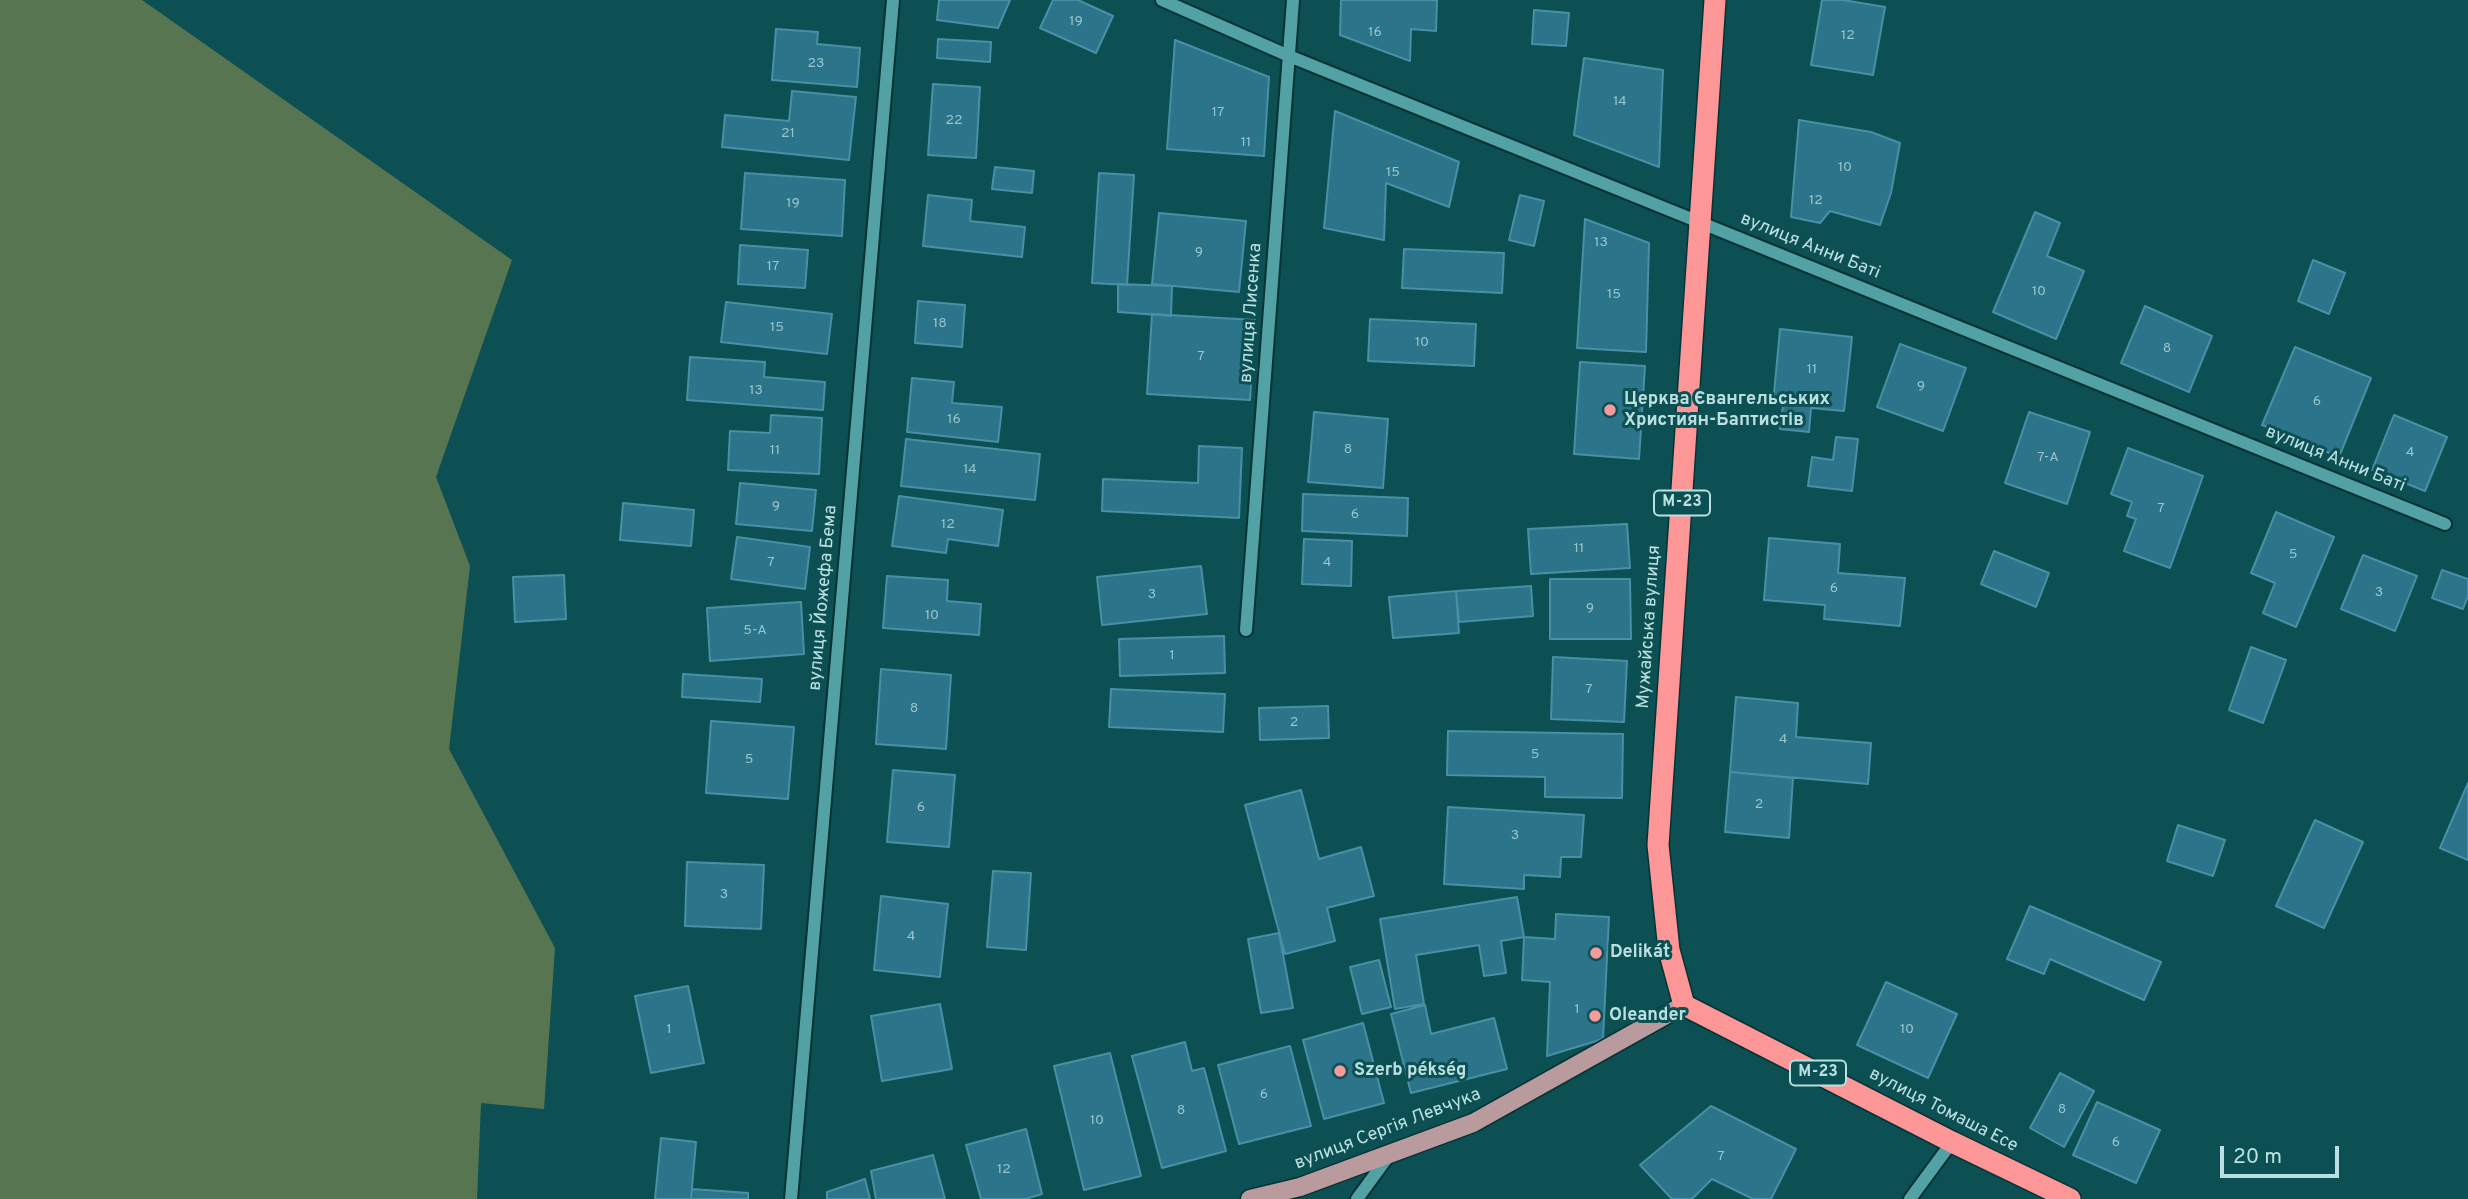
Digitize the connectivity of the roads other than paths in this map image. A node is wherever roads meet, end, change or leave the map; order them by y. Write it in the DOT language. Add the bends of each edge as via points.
graph roads {
  1 [pos="893,0"];
  2 [pos="1162,0"];
  3 [pos="1293,0"];
  4 [pos="1716,0"];
  5 [pos="1289,56"];
  6 [pos="1701,222"];
  7 [pos="2445,524"];
  8 [pos="1246,629"];
  9 [pos="1684,1004"];
  10 [pos="1952,1142"];
  11 [pos="1391,1154"];
  12 [pos="791,1199"];
  13 [pos="1250,1199"];
  14 [pos="1357,1199"];
  15 [pos="1910,1199"];
  16 [pos="2070,1199"];
  1 -- 12 [label="street, вулиця Йожефа Бема"];
  2 -- 5 [label="street, вулиця Анни Баті"];
  3 -- 5 [label="street, вулиця Лисенка"];
  4 -- 6 [label="highway, Мужайська вулиця / М-23"];
  5 -- 6 [label="street, вулиця Анни Баті"];
  5 -- 8 [label="street, вулиця Лисенка"];
  6 -- 7 [label="street, вулиця Анни Баті"];
  6 -- 9 [label="highway, Мужайська вулиця / М-23" via="1658,845 1669,950"];
  9 -- 10 [label="highway, вулиця Томаша Есе / М-23"];
  9 -- 11 [label="main road, вулиця Сергія Левчука" via="1473,1123"];
  10 -- 15 [label="street"];
  10 -- 16 [label="highway, вулиця Томаша Есе / М-23"];
  11 -- 13 [label="main road, вулиця Сергія Левчука" via="1300,1188"];
  11 -- 14 [label="street"];
}
